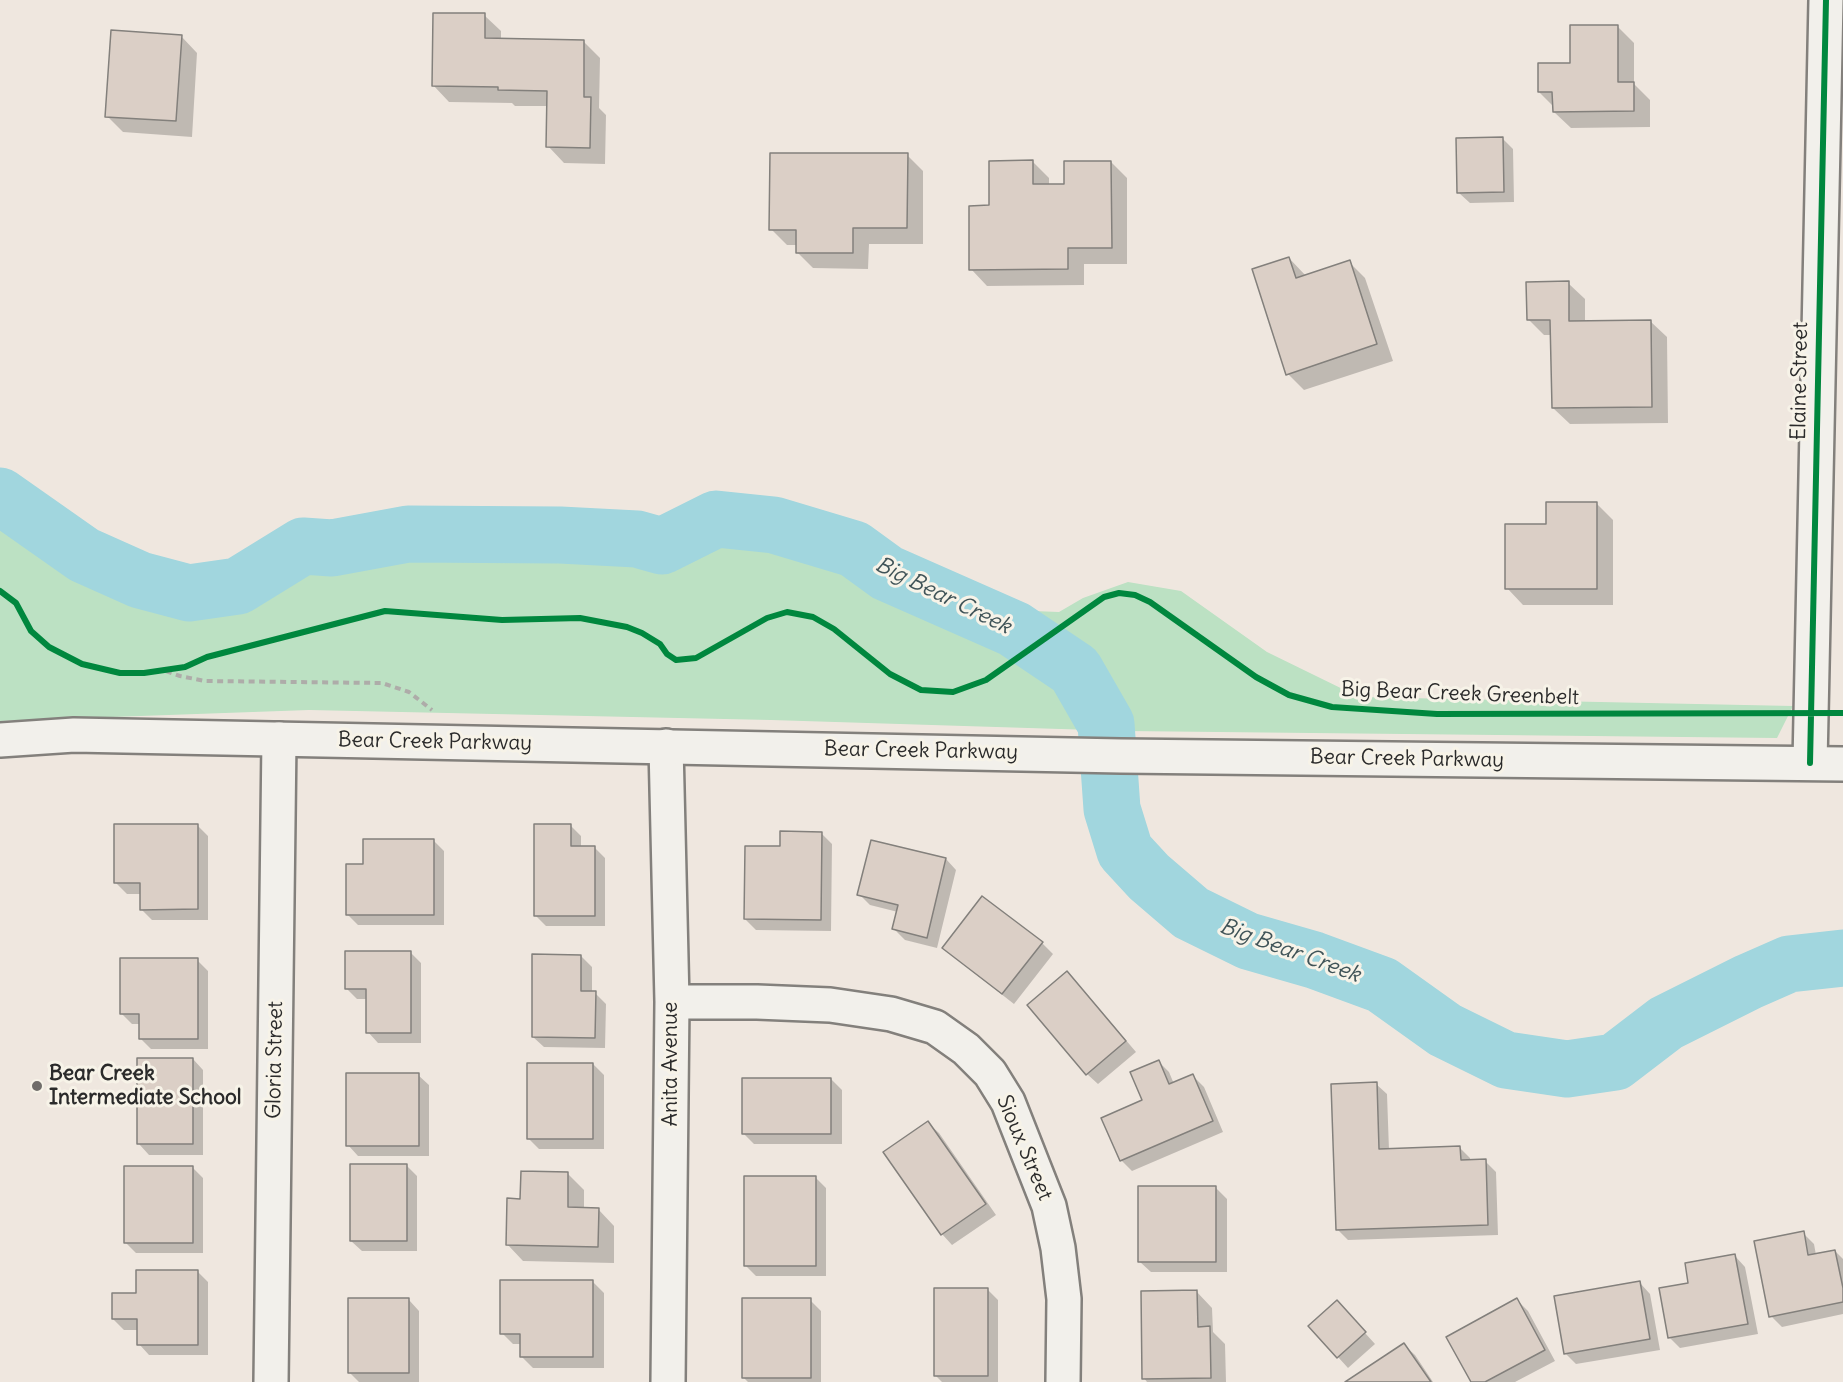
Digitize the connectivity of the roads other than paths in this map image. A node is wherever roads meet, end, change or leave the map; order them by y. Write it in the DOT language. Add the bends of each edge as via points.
graph roads {
  1 [pos="1826,0"];
  2 [pos="279,739"];
  3 [pos="0,740"];
  4 [pos="666,746"];
  5 [pos="1810,764"];
  6 [pos="1843,764"];
  7 [pos="672,1002"];
  8 [pos="271,1382"];
  9 [pos="668,1382"];
  10 [pos="1063,1382"];
  1 -- 5 [label="street, Elaine Street"];
  2 -- 3 [label="street, Bear Creek Parkway" via="74,735"];
  2 -- 4 [label="street, Bear Creek Parkway"];
  2 -- 8 [label="street, Gloria Street"];
  4 -- 5 [label="street, Bear Creek Parkway"];
  4 -- 7 [label="street, Anita Avenue"];
  5 -- 6 [label="street, Bear Creek Parkway"];
  7 -- 9 [label="street, Anita Avenue"];
  7 -- 10 [label="street, Sioux Street" via="830,1005 891,1014 935,1027 966,1049 990,1073 1008,1102 1049,1206 1064,1299"];
}
